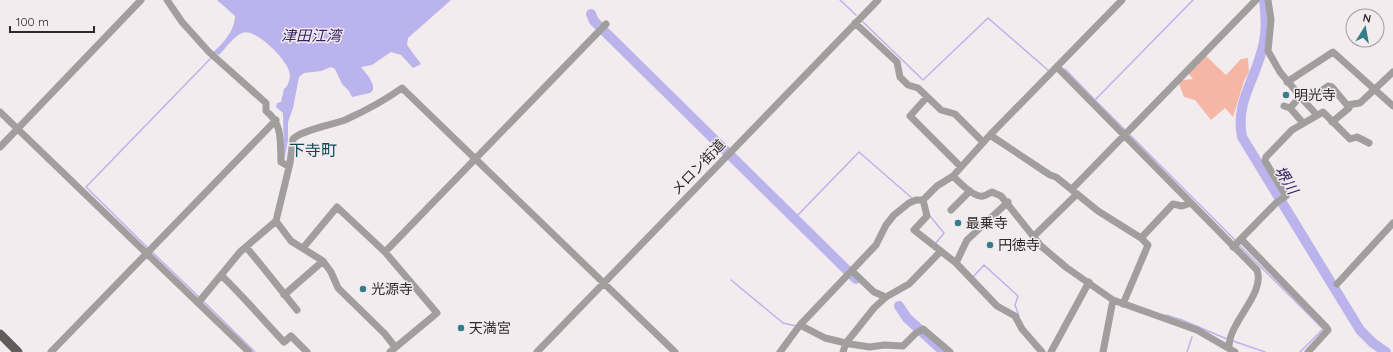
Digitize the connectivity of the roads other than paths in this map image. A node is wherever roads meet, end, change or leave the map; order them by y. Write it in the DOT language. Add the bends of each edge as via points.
graph roads {
  1 [pos="141,0"];
  2 [pos="167,0"];
  3 [pos="878,0"];
  4 [pos="1122,0"];
  5 [pos="1256,0"];
  6 [pos="1268,0"];
  7 [pos="855,23"];
  8 [pos="606,24"];
  9 [pos="1057,67"];
  10 [pos="1393,72"];
  11 [pos="1287,82"];
  12 [pos="1375,90"];
  13 [pos="927,97"];
  14 [pos="1303,100"];
  15 [pos="1350,105"];
  16 [pos="1393,106"];
  17 [pos="0,112"];
  18 [pos="1317,115"];
  19 [pos="276,120"];
  20 [pos="1332,122"];
  21 [pos="1303,123"];
  22 [pos="17,129"];
  23 [pos="990,135"];
  24 [pos="1124,136"];
  25 [pos="983,142"];
  26 [pos="1369,143"];
  27 [pos="0,147"];
  28 [pos="476,159"];
  29 [pos="288,166"];
  30 [pos="961,167"];
  31 [pos="953,176"];
  32 [pos="970,191"];
  33 [pos="1074,191"];
  34 [pos="923,200"];
  35 [pos="1008,202"];
  36 [pos="1191,203"];
  37 [pos="951,210"];
  38 [pos="276,221"];
  39 [pos="1393,224"];
  40 [pos="1034,236"];
  41 [pos="1141,238"];
  42 [pos="1237,243"];
  43 [pos="246,247"];
  44 [pos="303,248"];
  45 [pos="149,252"];
  46 [pos="385,252"];
  47 [pos="941,252"];
  48 [pos="323,262"];
  49 [pos="956,263"];
  50 [pos="850,273"];
  51 [pos="222,276"];
  52 [pos="1088,282"];
  53 [pos="604,283"];
  54 [pos="1337,284"];
  55 [pos="284,295"];
  56 [pos="886,297"];
  57 [pos="200,300"];
  58 [pos="1113,300"];
  59 [pos="1123,304"];
  60 [pos="297,310"];
  61 [pos="800,325"];
  62 [pos="0,334"];
  63 [pos="846,343"];
  64 [pos="392,350"];
  65 [pos="1232,350"];
  66 [pos="18,352"];
  67 [pos="51,352"];
  68 [pos="249,352"];
  69 [pos="307,352"];
  70 [pos="538,352"];
  71 [pos="675,352"];
  72 [pos="780,352"];
  73 [pos="843,352"];
  74 [pos="950,352"];
  75 [pos="1042,352"];
  76 [pos="1051,352"];
  77 [pos="1103,352"];
  78 [pos="1308,352"];
  1 -- 22 [label="street"];
  2 -- 19 [label="street" via="182,22 209,52 266,103 266,111"];
  3 -- 7 [label="street, メロン街道"];
  4 -- 9 [label="street"];
  5 -- 24 [label="street"];
  6 -- 11 [label="street" via="1271,20 1268,51"];
  7 -- 13 [label="street" via="897,62 900,77"];
  7 -- 53 [label="street, メロン街道"];
  8 -- 28 [label="street"];
  9 -- 23 [label="street"];
  9 -- 24 [label="street"];
  10 -- 12 [label="street"];
  11 -- 12 [label="street" via="1333,52"];
  11 -- 14 [label="street"];
  12 -- 15 [label="street" via="1360,103"];
  12 -- 16 [label="street"];
  13 -- 25 [label="street" via="941,110 955,114"];
  13 -- 30 [label="street" via="910,116"];
  14 -- 15 [label="street" via="1328,86 1332,87 1344,103"];
  14 -- 18 [label="street"];
  14 -- 21 [label="street" via="1287,107"];
  15 -- 20 [label="street"];
  17 -- 22 [label="street"];
  18 -- 20 [label="street" via="1323,112"];
  18 -- 21 [label="street"];
  19 -- 29 [label="street" via="281,162"];
  19 -- 45 [label="street"];
  20 -- 26 [label="street" via="1350,139 1357,137"];
  21 -- 42 [label="street" via="1292,130 1266,157 1265,163 1286,196"];
  22 -- 27 [label="street"];
  22 -- 45 [label="street"];
  23 -- 25 [label="street"];
  23 -- 33 [label="street"];
  24 -- 33 [label="street"];
  24 -- 36 [label="street"];
  25 -- 30 [label="street"];
  28 -- 29 [label="street" via="402,88 346,120 297,135 293,139"];
  28 -- 46 [label="street"];
  28 -- 53 [label="street"];
  29 -- 38 [label="street"];
  30 -- 31 [label="street"];
  31 -- 32 [label="street"];
  31 -- 34 [label="street" via="934,188"];
  32 -- 35 [label="street" via="978,196 997,193"];
  32 -- 37 [label="street"];
  33 -- 40 [label="street" via="1052,220"];
  33 -- 41 [label="street"];
  34 -- 47 [label="street" via="927,216 914,230"];
  34 -- 50 [label="street" via="909,203 894,215 876,245"];
  35 -- 40 [label="street"];
  35 -- 49 [label="street" via="967,240"];
  36 -- 41 [label="street" via="1182,206 1174,204"];
  36 -- 42 [label="street"];
  38 -- 43 [label="street"];
  38 -- 44 [label="street" via="291,242"];
  39 -- 54 [label="street"];
  40 -- 52 [label="street" via="1052,256"];
  41 -- 59 [label="street" via="1148,245"];
  42 -- 65 [label="street" via="1259,276 1257,286 1230,336"];
  42 -- 78 [label="street" via="1327,328 1328,330"];
  43 -- 51 [label="street"];
  43 -- 55 [label="street"];
  44 -- 46 [label="street" via="337,207"];
  44 -- 48 [label="street"];
  45 -- 57 [label="street"];
  45 -- 67 [label="street"];
  46 -- 64 [label="street" via="437,313"];
  47 -- 49 [label="street"];
  47 -- 56 [label="street" via="909,284"];
  48 -- 55 [label="street"];
  48 -- 64 [label="street" via="338,288 385,334"];
  49 -- 75 [label="street" via="997,306 1015,316 1022,329"];
  50 -- 56 [label="street" via="874,292"];
  50 -- 61 [label="street"];
  51 -- 57 [label="street"];
  51 -- 69 [label="street" via="284,342 291,336"];
  52 -- 58 [label="street"];
  52 -- 76 [label="street"];
  53 -- 70 [label="street, メロン街道"];
  53 -- 71 [label="street"];
  55 -- 60 [label="street"];
  56 -- 63 [label="street"];
  57 -- 68 [label="street"];
  58 -- 59 [label="street"];
  58 -- 77 [label="street"];
  59 -- 65 [label="street" via="1184,324"];
  61 -- 63 [label="street" via="825,338"];
  61 -- 72 [label="street"];
  62 -- 66 [label="main road"];
  63 -- 73 [label="street"];
  63 -- 74 [label="street" via="870,347 903,346 923,329"];
}
